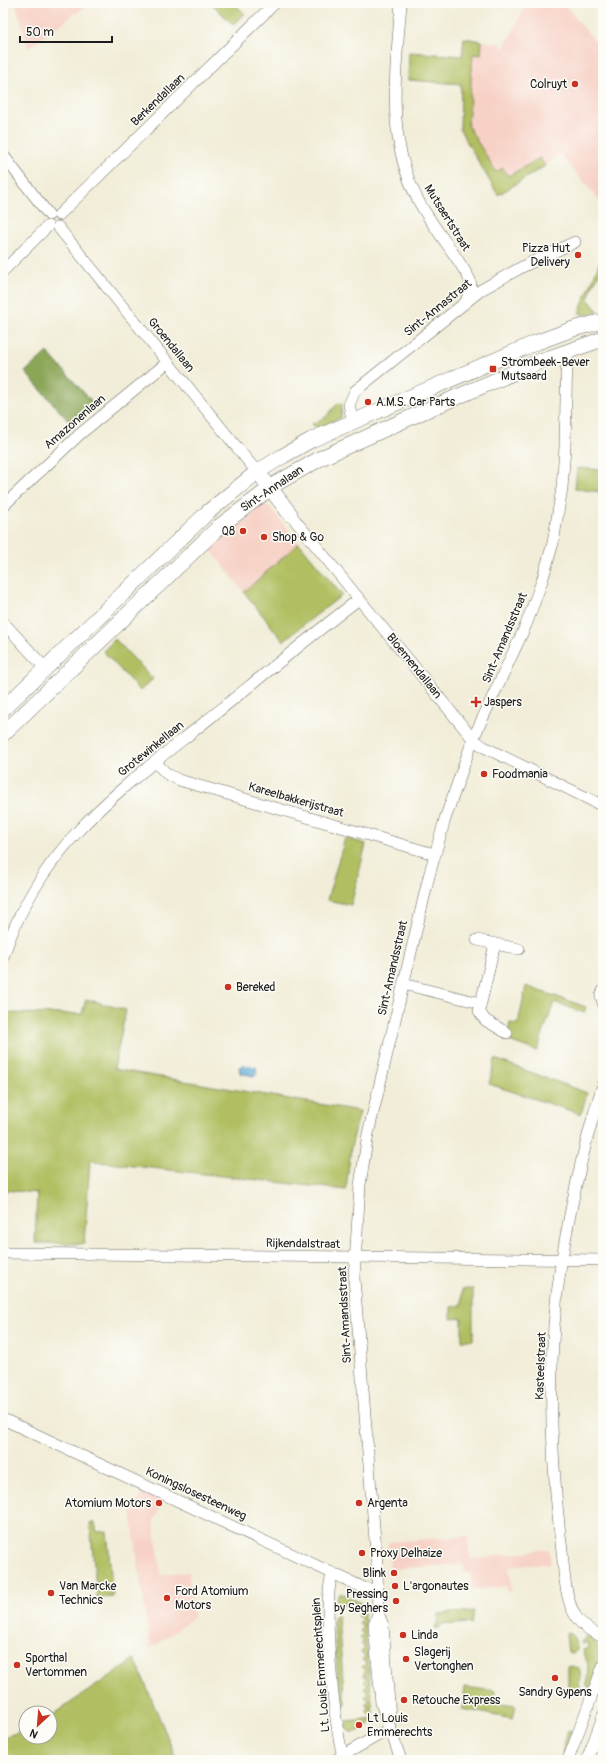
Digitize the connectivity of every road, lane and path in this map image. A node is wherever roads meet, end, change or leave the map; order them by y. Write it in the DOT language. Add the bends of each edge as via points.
graph roads {
  1 [pos="275,3"];
  2 [pos="401,3"];
  3 [pos="3,156"];
  4 [pos="54,215"];
  5 [pos="53,227"];
  6 [pos="575,242"];
  7 [pos="3,271"];
  8 [pos="466,302"];
  9 [pos="603,321"];
  10 [pos="603,339"];
  11 [pos="567,350"];
  12 [pos="168,362"];
  13 [pos="353,423"];
  14 [pos="264,480"];
  15 [pos="3,506"];
  16 [pos="290,514"];
  17 [pos="359,599"];
  18 [pos="3,622"];
  19 [pos="45,668"];
  20 [pos="3,709"];
  21 [pos="3,734"];
  22 [pos="473,738"];
  23 [pos="155,762"];
  24 [pos="603,806"];
  25 [pos="434,854"];
  26 [pos="477,940"];
  27 [pos="495,944"];
  28 [pos="519,949"];
  29 [pos="3,957"];
  30 [pos="403,984"];
  31 [pos="603,991"];
  32 [pos="480,1003"];
  33 [pos="603,1003"];
  34 [pos="507,1033"];
  35 [pos="603,1085"];
  36 [pos="3,1253"];
  37 [pos="356,1258"];
  38 [pos="562,1260"];
  39 [pos="603,1260"];
  40 [pos="3,1419"];
  41 [pos="333,1572"];
  42 [pos="378,1591"];
  43 [pos="603,1637"];
  44 [pos="603,1666"];
  45 [pos="603,1716"];
  46 [pos="391,1728"];
  47 [pos="339,1758"];
  48 [pos="401,1760"];
  49 [pos="568,1760"];
  50 [pos="587,1760"];
  1 -- 4 [label="street, Berkendallaan"];
  2 -- 8 [label="street, Mutsaertstraat" via="395,113 401,154 419,202 470,280 471,288"];
  3 -- 4 [label="street"];
  4 -- 5 [label="street" via="46,221"];
  5 -- 7 [label="street"];
  5 -- 12 [label="street, Groendallaan"];
  6 -- 8 [label="street, Sint-Annastraat" via="515,271 481,290"];
  8 -- 13 [label="street, Sint-Annastraat" via="355,391 348,405"];
  9 -- 13 [label="main road, Sint-Annalaan" via="535,343"];
  10 -- 11 [label="main road, Sint-Annalaan"];
  11 -- 14 [label="main road, Sint-Annalaan" via="321,458"];
  11 -- 22 [label="street, Sint-Amandsstraat" via="565,454 553,543 526,625"];
  12 -- 14 [label="street, Groendallaan"];
  12 -- 15 [label="street, Amazonenlaan" via="80,434"];
  13 -- 14 [label="main road, Sint-Annalaan" via="305,444"];
  14 -- 16 [label="main road, Bloemendallaan"];
  14 -- 19 [label="main road, Sint-Annalaan" via="208,512"];
  14 -- 21 [label="main road, Sint-Annalaan" via="220,526"];
  16 -- 17 [label="street, Bloemendallaan"];
  17 -- 22 [label="street, Bloemendallaan"];
  17 -- 23 [label="street, Grotewinkellaan"];
  18 -- 19 [label="street"];
  19 -- 20 [label="main road, Sint-Annalaan"];
  22 -- 24 [label="street, Bloemendallaan" via="488,749"];
  22 -- 25 [label="street, Sint-Amandsstraat"];
  23 -- 25 [label="street, Kareelbakkerijstraat" via="167,774 178,780"];
  23 -- 29 [label="street, Grotewinkellaan" via="81,826 52,862 19,918"];
  25 -- 30 [label="street, Sint-Amandsstraat"];
  26 -- 27 [label="street"];
  27 -- 28 [label="street"];
  27 -- 32 [label="street"];
  30 -- 32 [label="street"];
  30 -- 37 [label="street, Sint-Amandsstraat" via="365,1147"];
  31 -- 33 [label="street"];
  32 -- 34 [label="street" via="479,1011 483,1018"];
  35 -- 38 [label="street, Kasteelstraat" via="583,1155"];
  36 -- 37 [label="street, Rijkendalstraat"];
  37 -- 38 [label="street, Rijkendalstraat"];
  37 -- 42 [label="street, Sint-Amandsstraat" via="355,1302"];
  38 -- 39 [label="street, Rijkendalstraat"];
  38 -- 43 [label="street, Kasteelstraat" via="553,1365 553,1455 559,1526 571,1607 581,1623"];
  40 -- 41 [label="street, Koningslosesteenweg"];
  41 -- 42 [label="street, Koningslosesteenweg" via="364,1588"];
  41 -- 47 [label="street, Lt. Louis Emmerechtsplein" via="328,1593 328,1628"];
  42 -- 46 [label="street, Sint-Amandsstraat" via="378,1613 374,1625 381,1703"];
  44 -- 49 [label="street"];
  45 -- 50 [label="street"];
  46 -- 47 [label="street"];
  46 -- 48 [label="street, Sint-Amandsstraat"];
}
